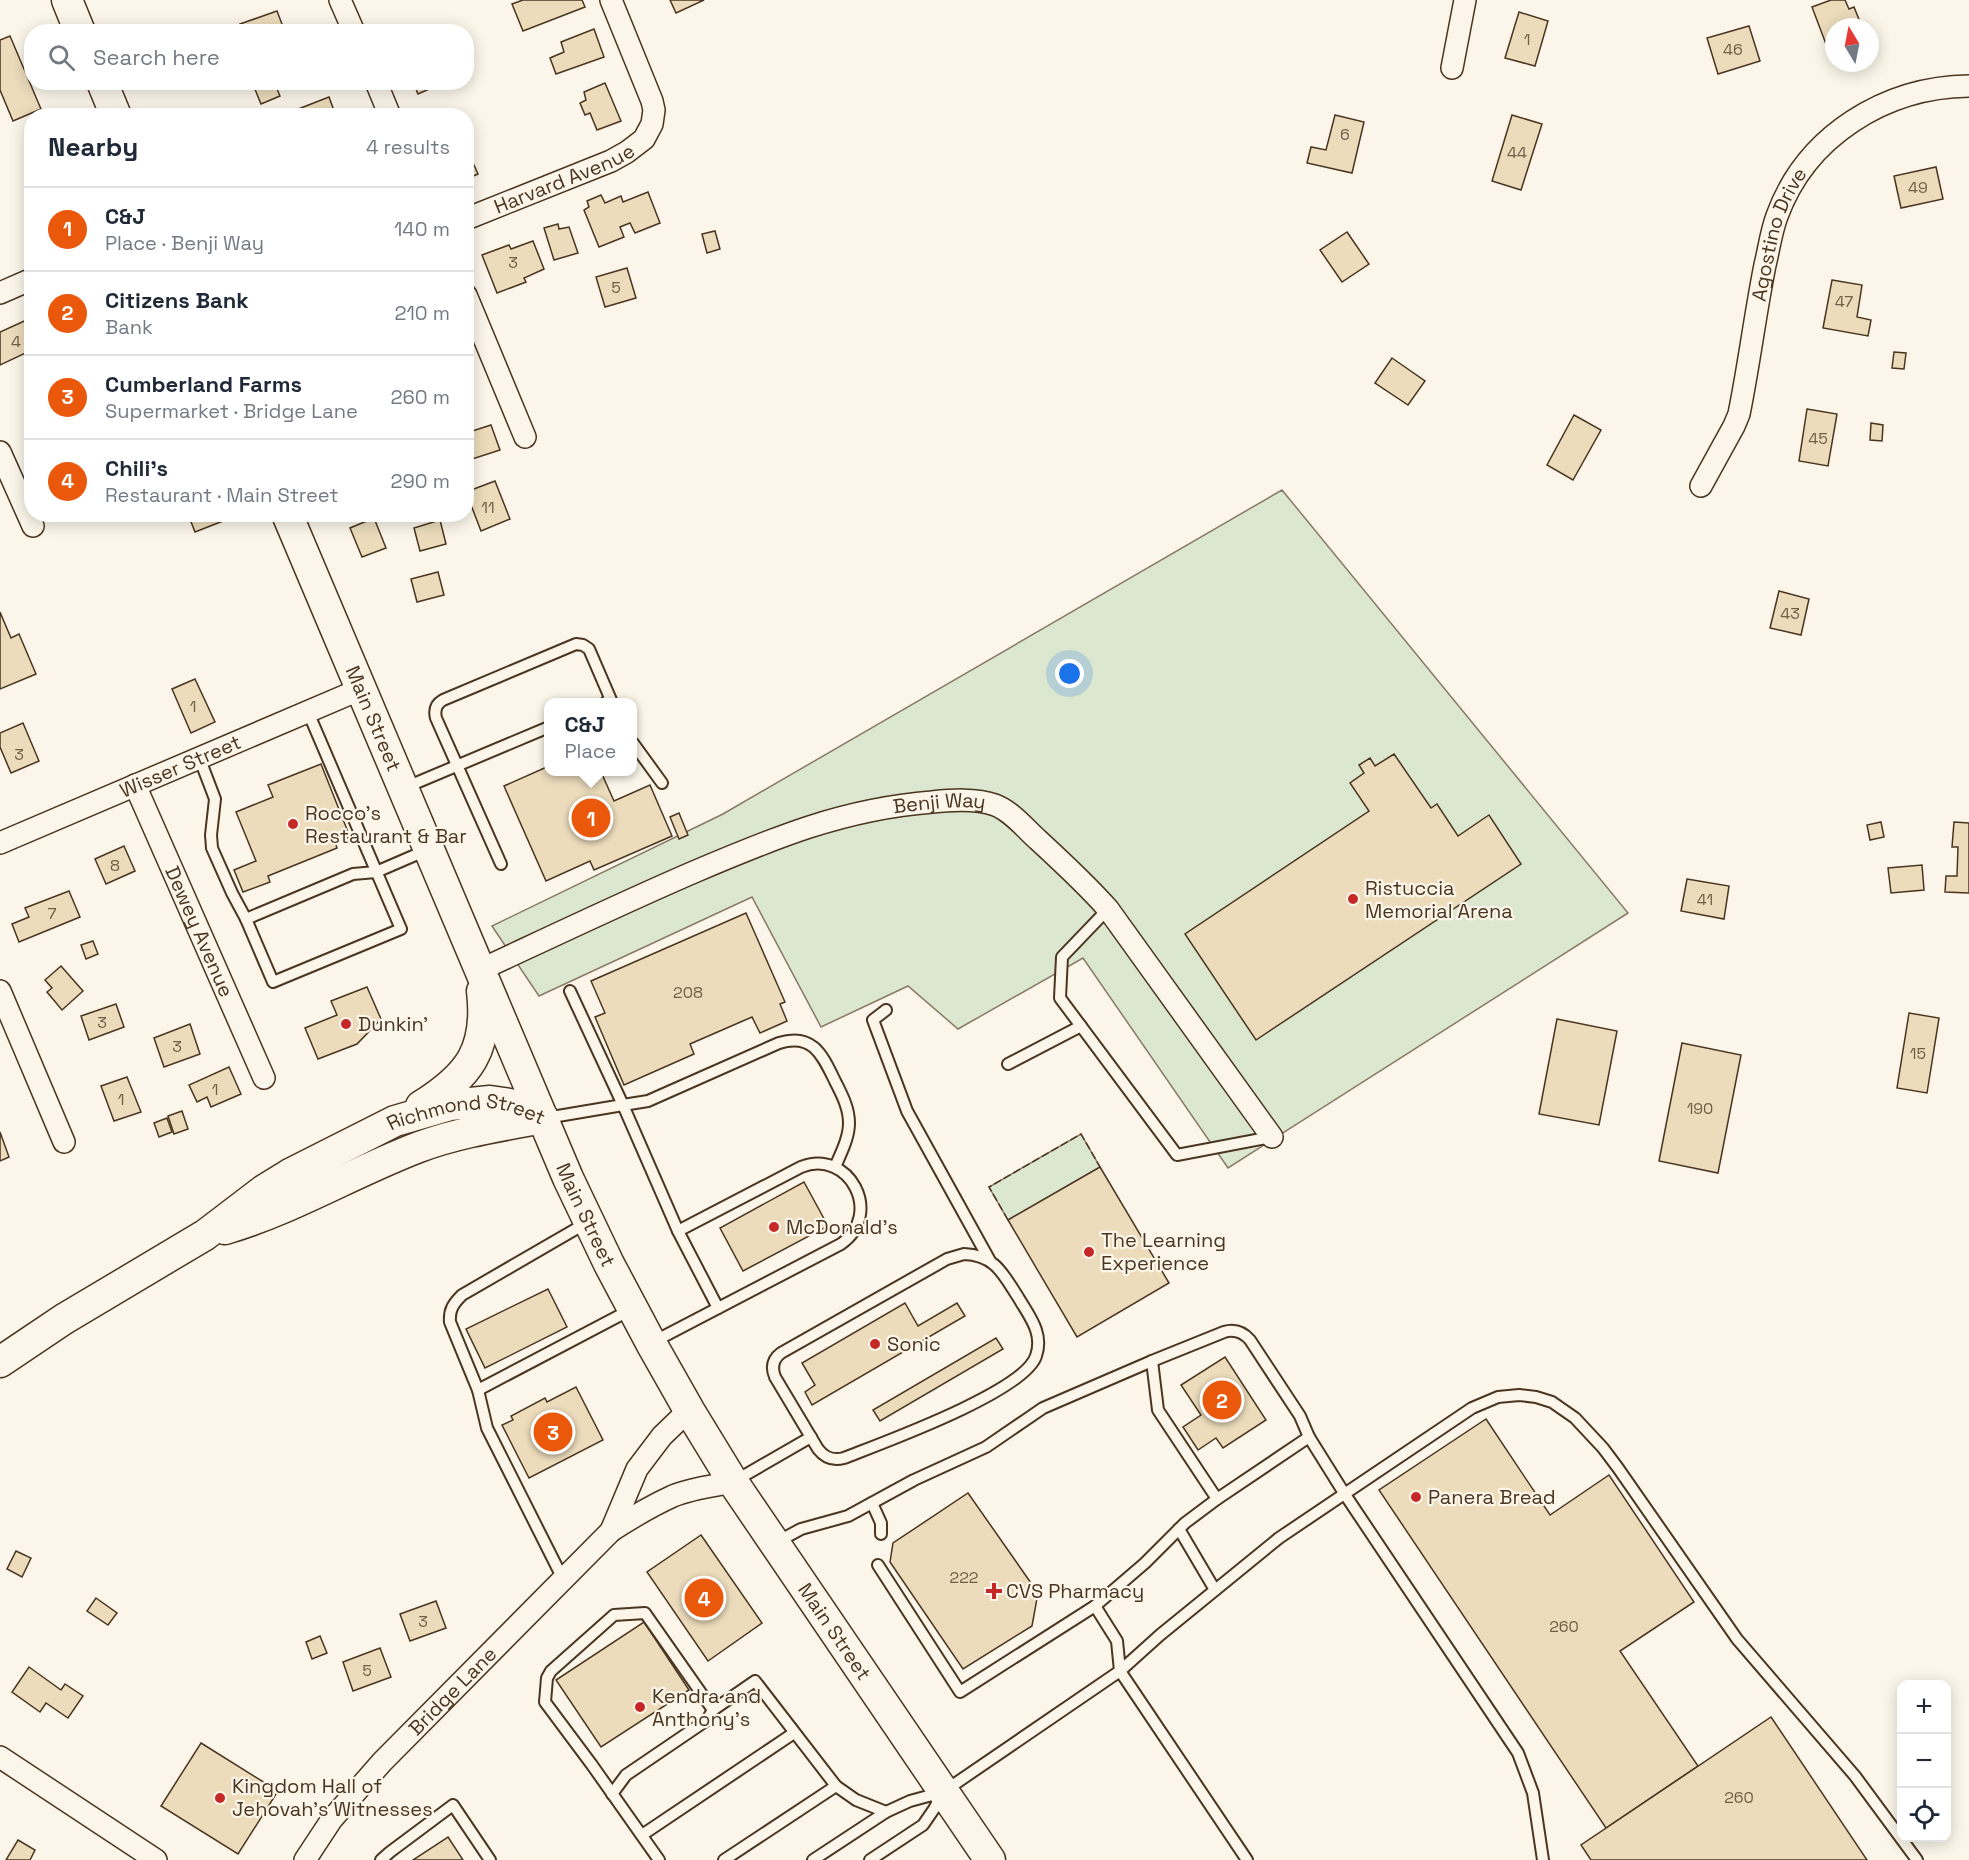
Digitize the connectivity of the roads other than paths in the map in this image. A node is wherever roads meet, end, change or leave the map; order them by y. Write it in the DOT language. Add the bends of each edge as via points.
graph roads {
  1 [pos="67,0"];
  2 [pos="340,0"];
  3 [pos="611,0"];
  4 [pos="1465,0"];
  5 [pos="77,24"];
  6 [pos="350,24"];
  7 [pos="1452,68"];
  8 [pos="1969,86"];
  9 [pos="105,90"];
  10 [pos="379,90"];
  11 [pos="113,108"];
  12 [pos="387,108"];
  13 [pos="474,216"];
  14 [pos="24,282"];
  15 [pos="0,293"];
  16 [pos="474,314"];
  17 [pos="525,437"];
  18 [pos="0,452"];
  19 [pos="1701,486"];
  20 [pos="24,506"];
  21 [pos="31,522"];
  22 [pos="289,522"];
  23 [pos="33,526"];
  24 [pos="361,688"];
  25 [pos="608,698"];
  26 [pos="309,711"];
  27 [pos="544,729"];
  28 [pos="637,748"];
  29 [pos="200,757"];
  30 [pos="456,766"];
  31 [pos="663,783"];
  32 [pos="135,785"];
  33 [pos="403,788"];
  34 [pos="0,843"];
  35 [pos="430,849"];
  36 [pos="501,864"];
  37 [pos="376,873"];
  38 [pos="1108,909"];
  39 [pos="246,919"];
  40 [pos="480,970"];
  41 [pos="0,991"];
  42 [pos="570,991"];
  43 [pos="886,1010"];
  44 [pos="1081,1026"];
  45 [pos="1008,1064"];
  46 [pos="264,1078"];
  47 [pos="623,1105"];
  48 [pos="543,1118"];
  49 [pos="396,1121"];
  50 [pos="1272,1137"];
  51 [pos="64,1142"];
  52 [pos="835,1167"];
  53 [pos="589,1222"];
  54 [pos="678,1231"];
  55 [pos="205,1235"];
  56 [pos="990,1261"];
  57 [pos="718,1308"];
  58 [pos="633,1309"];
  59 [pos="651,1342"];
  60 [pos="1152,1361"];
  61 [pos="0,1362"];
  62 [pos="478,1390"];
  63 [pos="689,1410"];
  64 [pos="811,1437"];
  65 [pos="1309,1437"];
  66 [pos="733,1482"];
  67 [pos="1344,1493"];
  68 [pos="1217,1499"];
  69 [pos="872,1503"];
  70 [pos="1179,1529"];
  71 [pos="611,1531"];
  72 [pos="881,1534"];
  73 [pos="775,1544"];
  74 [pos="878,1565"];
  75 [pos="563,1579"];
  76 [pos="1215,1590"];
  77 [pos="1095,1606"];
  78 [pos="1120,1671"];
  79 [pos="713,1710"];
  80 [pos="794,1732"];
  81 [pos="0,1757"];
  82 [pos="836,1786"];
  83 [pos="944,1792"];
  84 [pos="612,1794"];
  85 [pos="886,1812"];
  86 [pos="642,1835"];
  87 [pos="156,1860"];
  88 [pos="305,1860"];
  89 [pos="381,1860"];
  90 [pos="490,1860"];
  91 [pos="659,1860"];
  92 [pos="724,1860"];
  93 [pos="813,1860"];
  94 [pos="870,1860"];
  95 [pos="990,1860"];
  96 [pos="1247,1860"];
  97 [pos="1543,1860"];
  98 [pos="1917,1860"];
  1 -- 5 [label="main road"];
  2 -- 6 [label="street"];
  3 -- 13 [label="street, Harvard Avenue" via="654,110 644,138 601,165"];
  4 -- 7 [label="street"];
  8 -- 19 [label="street, Agostino Drive" via="1917,92 1870,110 1828,140 1795,179 1774,225 1739,414"];
  9 -- 11 [label="main road"];
  10 -- 12 [label="street"];
  14 -- 15 [label="street"];
  16 -- 17 [label="street"];
  18 -- 20 [label="street"];
  21 -- 23 [label="street"];
  22 -- 24 [label="main road, Main Street"];
  24 -- 26 [label="street, Wisser Street"];
  24 -- 33 [label="main road, Main Street"];
  25 -- 30 [label="lane" via="589,650 576,644 443,699 435,714"];
  26 -- 29 [label="street, Wisser Street"];
  26 -- 37 [label="lane"];
  27 -- 30 [label="lane"];
  28 -- 31 [label="lane"];
  29 -- 32 [label="street, Wisser Street"];
  29 -- 39 [label="lane" via="215,798 212,848"];
  30 -- 33 [label="lane"];
  30 -- 36 [label="lane"];
  32 -- 34 [label="street, Wisser Street"];
  32 -- 46 [label="street, Dewey Avenue"];
  33 -- 35 [label="main road, Main Street"];
  35 -- 37 [label="lane"];
  35 -- 40 [label="main road, Main Street"];
  37 -- 39 [label="lane" via="353,874"];
  37 -- 39 [label="lane" via="401,929 273,982"];
  38 -- 40 [label="street, Benji Way" via="1026,828 995,805 952,800 919,803 831,819 774,838"];
  38 -- 44 [label="lane" via="1062,957 1060,998"];
  38 -- 50 [label="street, Benji Way"];
  40 -- 48 [label="main road, Main Street"];
  40 -- 49 [label="main road" via="483,1029 470,1066 437,1096"];
  41 -- 51 [label="street"];
  42 -- 47 [label="lane"];
  43 -- 56 [label="lane" via="873,1020 907,1111"];
  44 -- 45 [label="lane"];
  44 -- 50 [label="lane" via="1177,1155"];
  47 -- 48 [label="lane"];
  47 -- 52 [label="lane" via="648,1101 779,1042 805,1042 821,1054 848,1114 848,1133"];
  47 -- 54 [label="lane"];
  48 -- 49 [label="main road, Richmond Street" via="510,1104 490,1101 450,1105"];
  48 -- 53 [label="main road, Main Street"];
  48 -- 55 [label="main road, Richmond Street" via="421,1146 277,1210"];
  49 -- 55 [label="main road, Richmond Street" via="290,1174"];
  52 -- 54 [label="lane" via="815,1163 801,1167"];
  52 -- 57 [label="lane" via="849,1177 860,1200 860,1221 852,1234 841,1244"];
  53 -- 58 [label="main road, Main Street"];
  53 -- 62 [label="lane" via="462,1295 452,1306 450,1322"];
  54 -- 57 [label="lane"];
  55 -- 61 [label="main road, Richmond Street"];
  56 -- 64 [label="lane" via="973,1254 947,1260 778,1356 773,1372"];
  56 -- 64 [label="lane" via="1003,1274 1036,1329 1036,1358 1024,1373 941,1419 844,1458 825,1456"];
  57 -- 59 [label="lane"];
  58 -- 59 [label="main road, Main Street"];
  58 -- 62 [label="lane"];
  59 -- 63 [label="main road, Main Street"];
  60 -- 65 [label="lane" via="1229,1331 1243,1334 1300,1416"];
  60 -- 68 [label="lane" via="1158,1410"];
  60 -- 69 [label="lane" via="1043,1408 986,1447"];
  62 -- 75 [label="lane" via="487,1428"];
  63 -- 66 [label="main road, Main Street"];
  63 -- 71 [label="street, Bridge Lane" via="650,1449 637,1469"];
  64 -- 66 [label="lane"];
  65 -- 67 [label="lane"];
  65 -- 68 [label="lane"];
  66 -- 71 [label="street, Bridge Lane" via="674,1496"];
  66 -- 73 [label="main road, Main Street"];
  67 -- 76 [label="lane" via="1279,1538"];
  67 -- 97 [label="lane" via="1518,1754 1533,1793"];
  67 -- 98 [label="lane" via="1487,1401 1520,1395 1541,1398 1562,1408 1611,1458 1737,1639 1855,1776"];
  68 -- 70 [label="lane"];
  69 -- 72 [label="lane" via="880,1518"];
  69 -- 73 [label="lane" via="844,1518 801,1529"];
  70 -- 76 [label="lane"];
  70 -- 77 [label="lane"];
  71 -- 75 [label="street, Bridge Lane"];
  73 -- 83 [label="main road, Main Street"];
  74 -- 77 [label="lane" via="960,1692"];
  75 -- 88 [label="street, Bridge Lane" via="375,1770 332,1819"];
  76 -- 78 [label="lane"];
  77 -- 78 [label="lane" via="1118,1641"];
  78 -- 83 [label="lane"];
  78 -- 96 [label="lane"];
  79 -- 80 [label="lane" via="754,1682"];
  79 -- 84 [label="lane" via="707,1720 626,1775"];
  79 -- 84 [label="lane" via="645,1613 614,1615 551,1671 544,1702"];
  80 -- 82 [label="lane"];
  80 -- 86 [label="lane"];
  81 -- 87 [label="street"];
  82 -- 85 [label="lane" via="856,1800"];
  82 -- 92 [label="lane"];
  83 -- 85 [label="lane"];
  83 -- 94 [label="lane" via="923,1825"];
  83 -- 95 [label="main road, Main Street"];
  84 -- 86 [label="lane"];
  85 -- 93 [label="lane"];
  86 -- 91 [label="lane"];
  89 -- 90 [label="lane" via="453,1805"];
}
